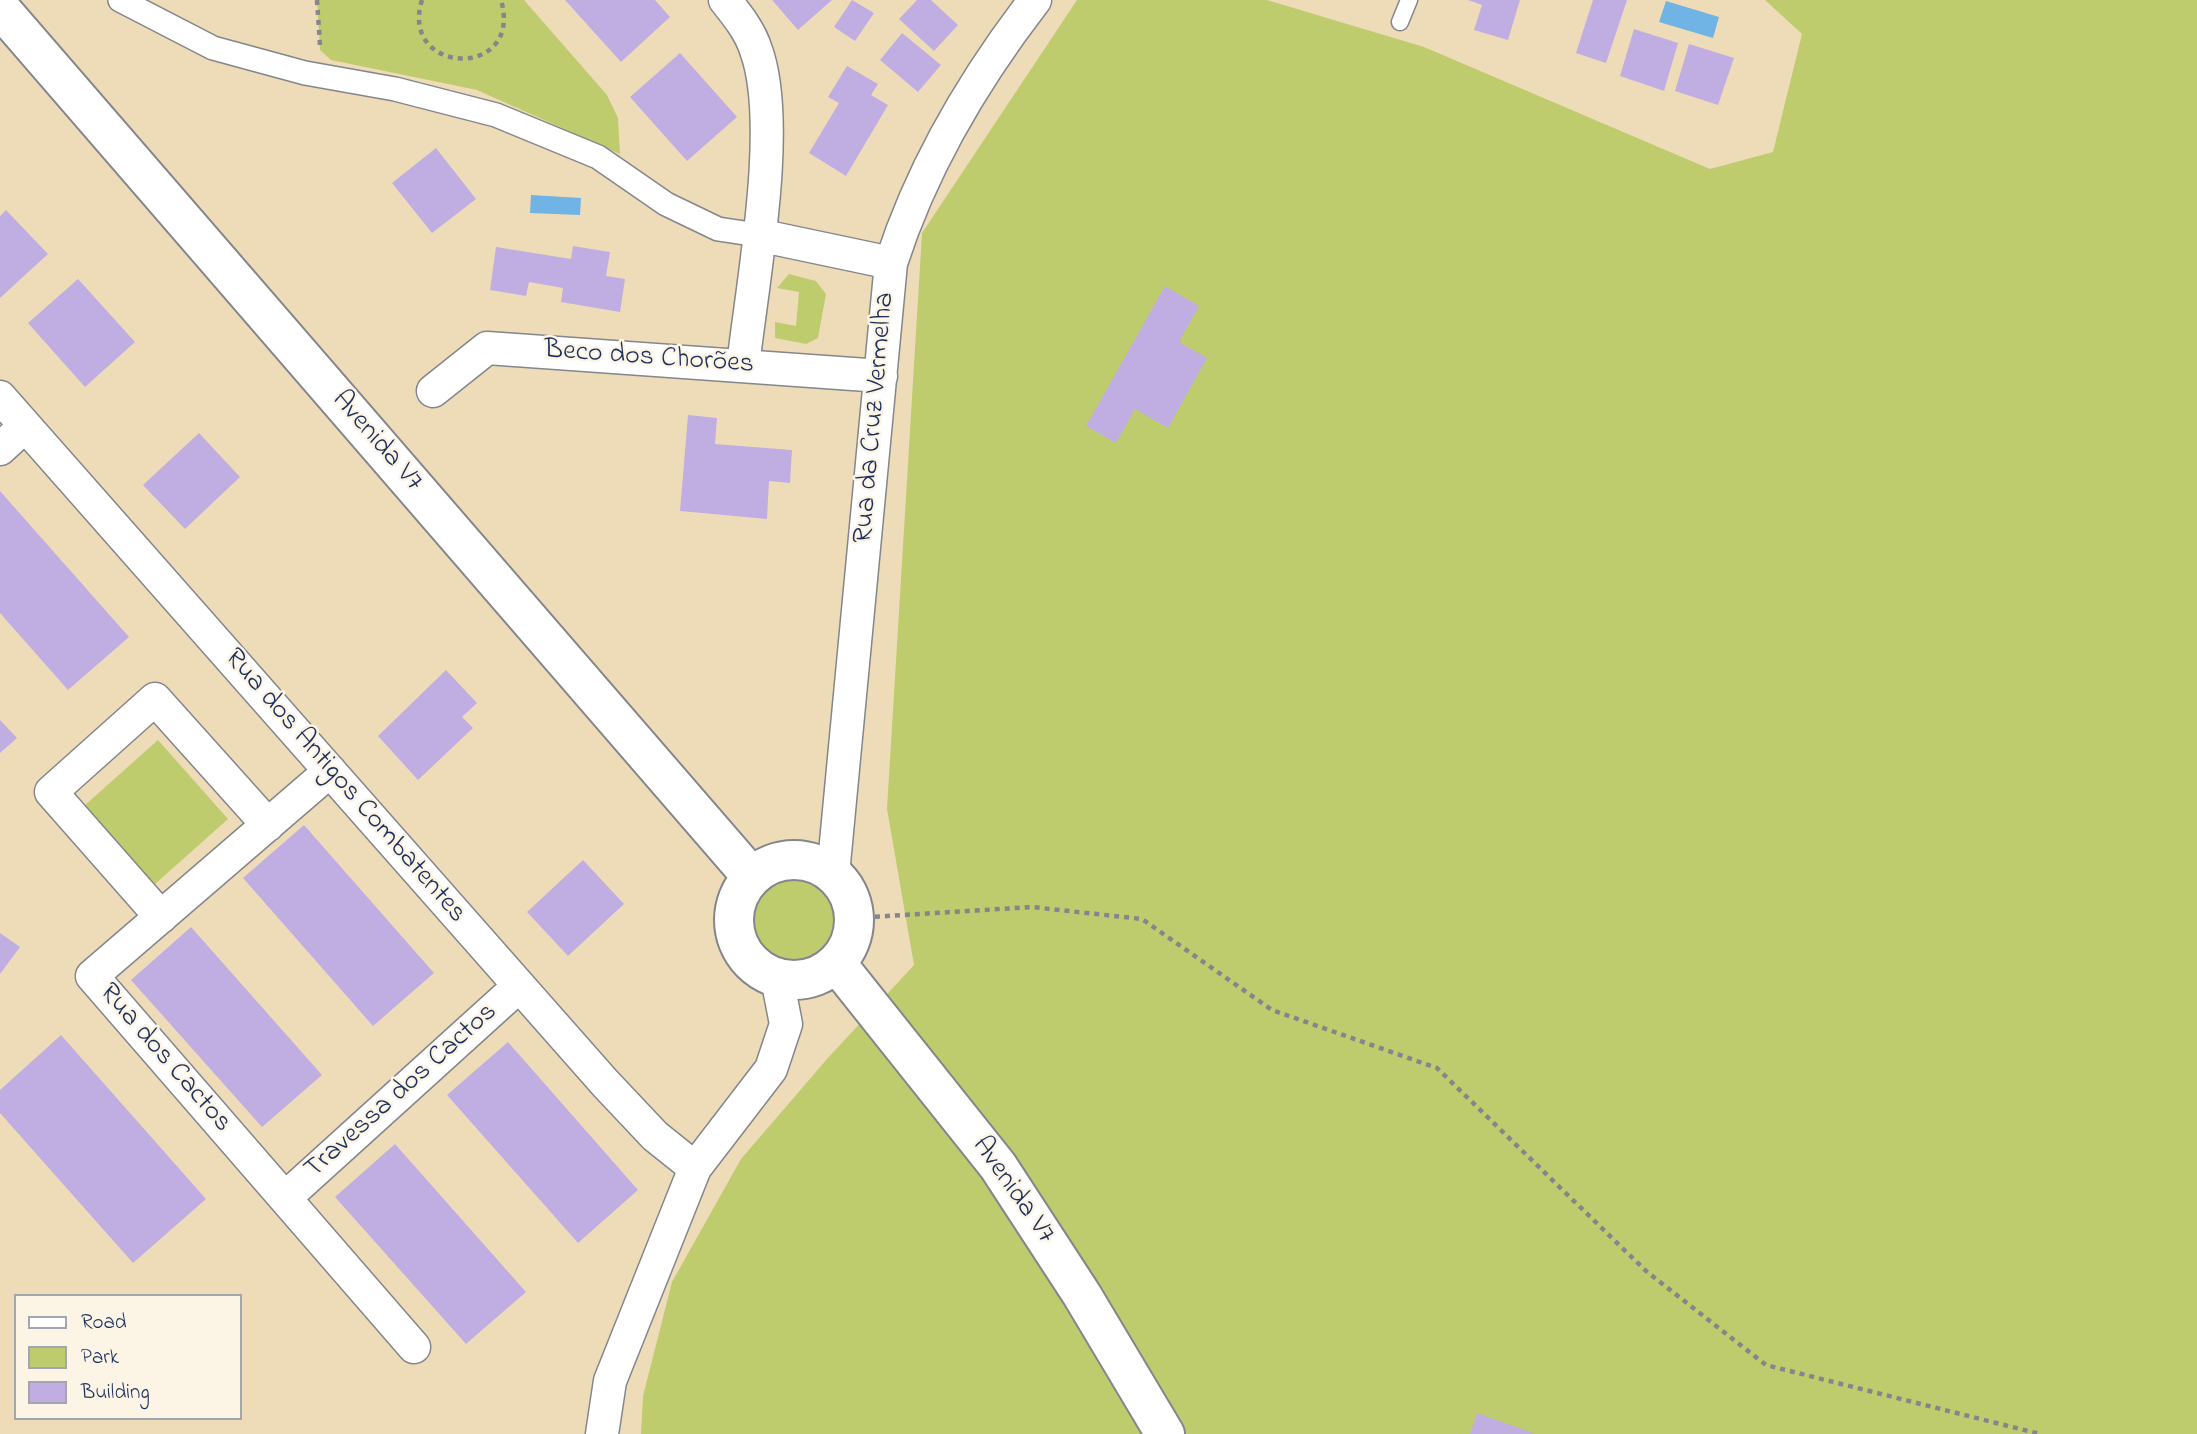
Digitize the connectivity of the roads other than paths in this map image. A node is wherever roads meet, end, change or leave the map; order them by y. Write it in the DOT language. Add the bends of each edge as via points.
graph roads {
  1 [pos="120,0"];
  2 [pos="724,0"];
  3 [pos="1035,0"];
  4 [pos="1409,0"];
  5 [pos="0,8"];
  6 [pos="1400,22"];
  7 [pos="758,235"];
  8 [pos="891,262"];
  9 [pos="743,366"];
  10 [pos="881,376"];
  11 [pos="433,391"];
  12 [pos="0,397"];
  13 [pos="25,426"];
  14 [pos="0,449"];
  15 [pos="330,771"];
  16 [pos="268,825"];
  17 [pos="833,874"];
  18 [pos="752,877"];
  19 [pos="161,917"];
  20 [pos="836,964"];
  21 [pos="778,978"];
  22 [pos="519,986"];
  23 [pos="695,1168"];
  24 [pos="285,1198"];
  25 [pos="414,1347"];
  26 [pos="602,1434"];
  27 [pos="1165,1434"];
  1 -- 7 [label="street" via="213,48 496,115 598,157 666,204 719,229"];
  2 -- 7 [label="street" via="742,21 756,50 766,91"];
  3 -- 8 [label="street, Rua da Cruz Vermelha" via="1003,42 928,167"];
  4 -- 6 [label="lane"];
  5 -- 18 [label="street, Avenida V7"];
  7 -- 8 [label="street"];
  7 -- 9 [label="street"];
  8 -- 10 [label="street, Rua da Cruz Vermelha"];
  9 -- 10 [label="street, Beco dos Chorões"];
  9 -- 11 [label="street, Beco dos Chorões" via="487,348"];
  10 -- 17 [label="street, Rua da Cruz Vermelha"];
  12 -- 13 [label="street, Rua dos Antigos Combatentes"];
  13 -- 14 [label="street"];
  13 -- 15 [label="street, Rua dos Antigos Combatentes"];
  15 -- 16 [label="street, Rua dos Cactos"];
  15 -- 22 [label="street, Rua dos Antigos Combatentes"];
  16 -- 19 [label="street, Rua dos Cactos"];
  16 -- 19 [label="street" via="155,699 51,792"];
  17 -- 18 [label="street" via="799,860 774,863"];
  17 -- 20 [label="street" via="849,894 855,918 850,943"];
  18 -- 21 [label="street" via="738,897 736,935 755,967"];
  19 -- 24 [label="street, Rua dos Cactos" via="92,976"];
  20 -- 21 [label="street" via="803,980"];
  20 -- 27 [label="street, Avenida V7" via="998,1166"];
  21 -- 23 [label="street" via="786,1024 771,1069"];
  22 -- 23 [label="street, Rua dos Antigos Combatentes" via="655,1136"];
  22 -- 24 [label="street, Travessa dos Cactos"];
  23 -- 26 [label="street" via="610,1381"];
  24 -- 25 [label="street, Rua dos Cactos"];
}
